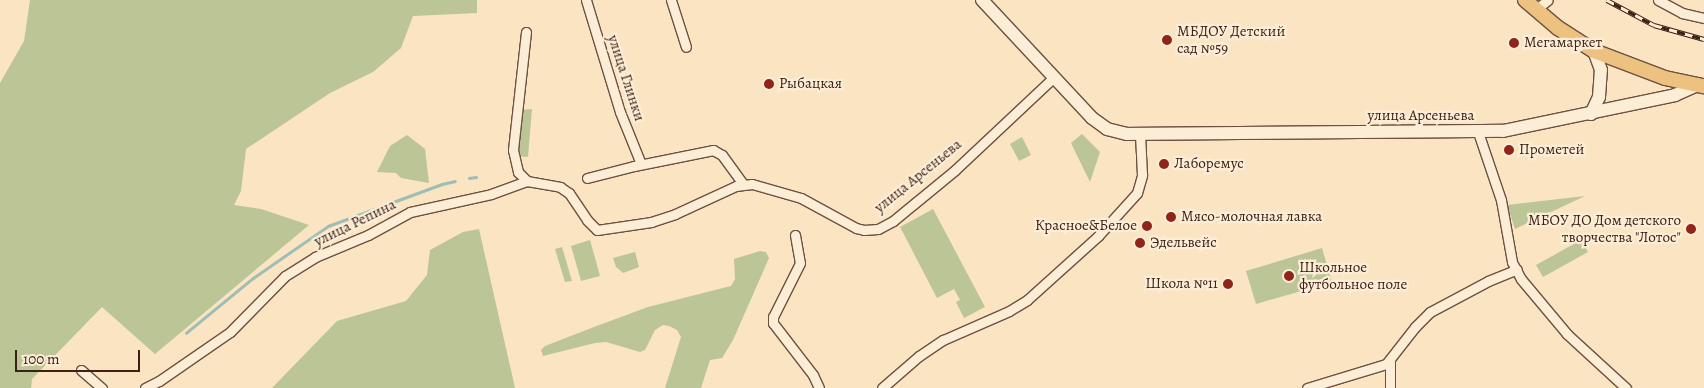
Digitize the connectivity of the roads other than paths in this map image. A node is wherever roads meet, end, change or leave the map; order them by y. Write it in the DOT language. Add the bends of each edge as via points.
graph roads {
  1 [pos="586,0"];
  2 [pos="671,0"];
  3 [pos="982,0"];
  4 [pos="1548,0"];
  5 [pos="1658,0"];
  6 [pos="1530,5"];
  7 [pos="1704,18"];
  8 [pos="526,32"];
  9 [pos="686,47"];
  10 [pos="1594,51"];
  11 [pos="1053,78"];
  12 [pos="1700,85"];
  13 [pos="1591,114"];
  14 [pos="1478,132"];
  15 [pos="1140,134"];
  16 [pos="641,164"];
  17 [pos="587,178"];
  18 [pos="528,181"];
  19 [pos="743,184"];
  20 [pos="795,235"];
  21 [pos="1517,269"];
  22 [pos="1390,361"];
  23 [pos="81,370"];
  24 [pos="885,387"];
  25 [pos="102,388"];
  26 [pos="144,388"];
  27 [pos="819,388"];
  28 [pos="1307,388"];
  29 [pos="1390,388"];
  30 [pos="1626,388"];
  1 -- 16 [label="street, улица Глинки" via="620,112"];
  2 -- 9 [label="street"];
  3 -- 11 [label="main road"];
  4 -- 6 [label="street"];
  5 -- 7 [label="street" via="1682,13"];
  6 -- 10 [label="main road"];
  8 -- 18 [label="street" via="513,150 518,172"];
  10 -- 12 [label="main road" via="1665,78"];
  10 -- 13 [label="main road" via="1601,70 1599,97"];
  11 -- 15 [label="main road, улица Арсеньева" via="1100,124 1120,133"];
  11 -- 19 [label="street, улица Арсеньева" via="955,170 893,221 878,229 856,228 801,198 764,186"];
  12 -- 13 [label="main road, улица Арсеньева" via="1675,95"];
  13 -- 14 [label="main road, улица Арсеньева" via="1514,129"];
  14 -- 15 [label="main road, улица Арсеньева"];
  14 -- 21 [label="street" via="1501,200 1511,255"];
  15 -- 24 [label="street" via="1142,175 1137,193 1098,236 1027,300 943,340 919,356"];
  16 -- 17 [label="street"];
  16 -- 19 [label="street" via="713,150 722,155"];
  18 -- 19 [label="street, улица Репина" via="560,187 570,193 597,230 651,222"];
  18 -- 26 [label="street, улица Репина" via="491,194 410,212 368,235 316,257 285,276 230,332"];
  20 -- 27 [label="street" via="800,263 773,323 813,375"];
  21 -- 22 [label="street" via="1430,312"];
  21 -- 30 [label="street" via="1528,290 1567,334"];
  22 -- 28 [label="street"];
  22 -- 29 [label="street"];
  23 -- 25 [label="street"];
}
